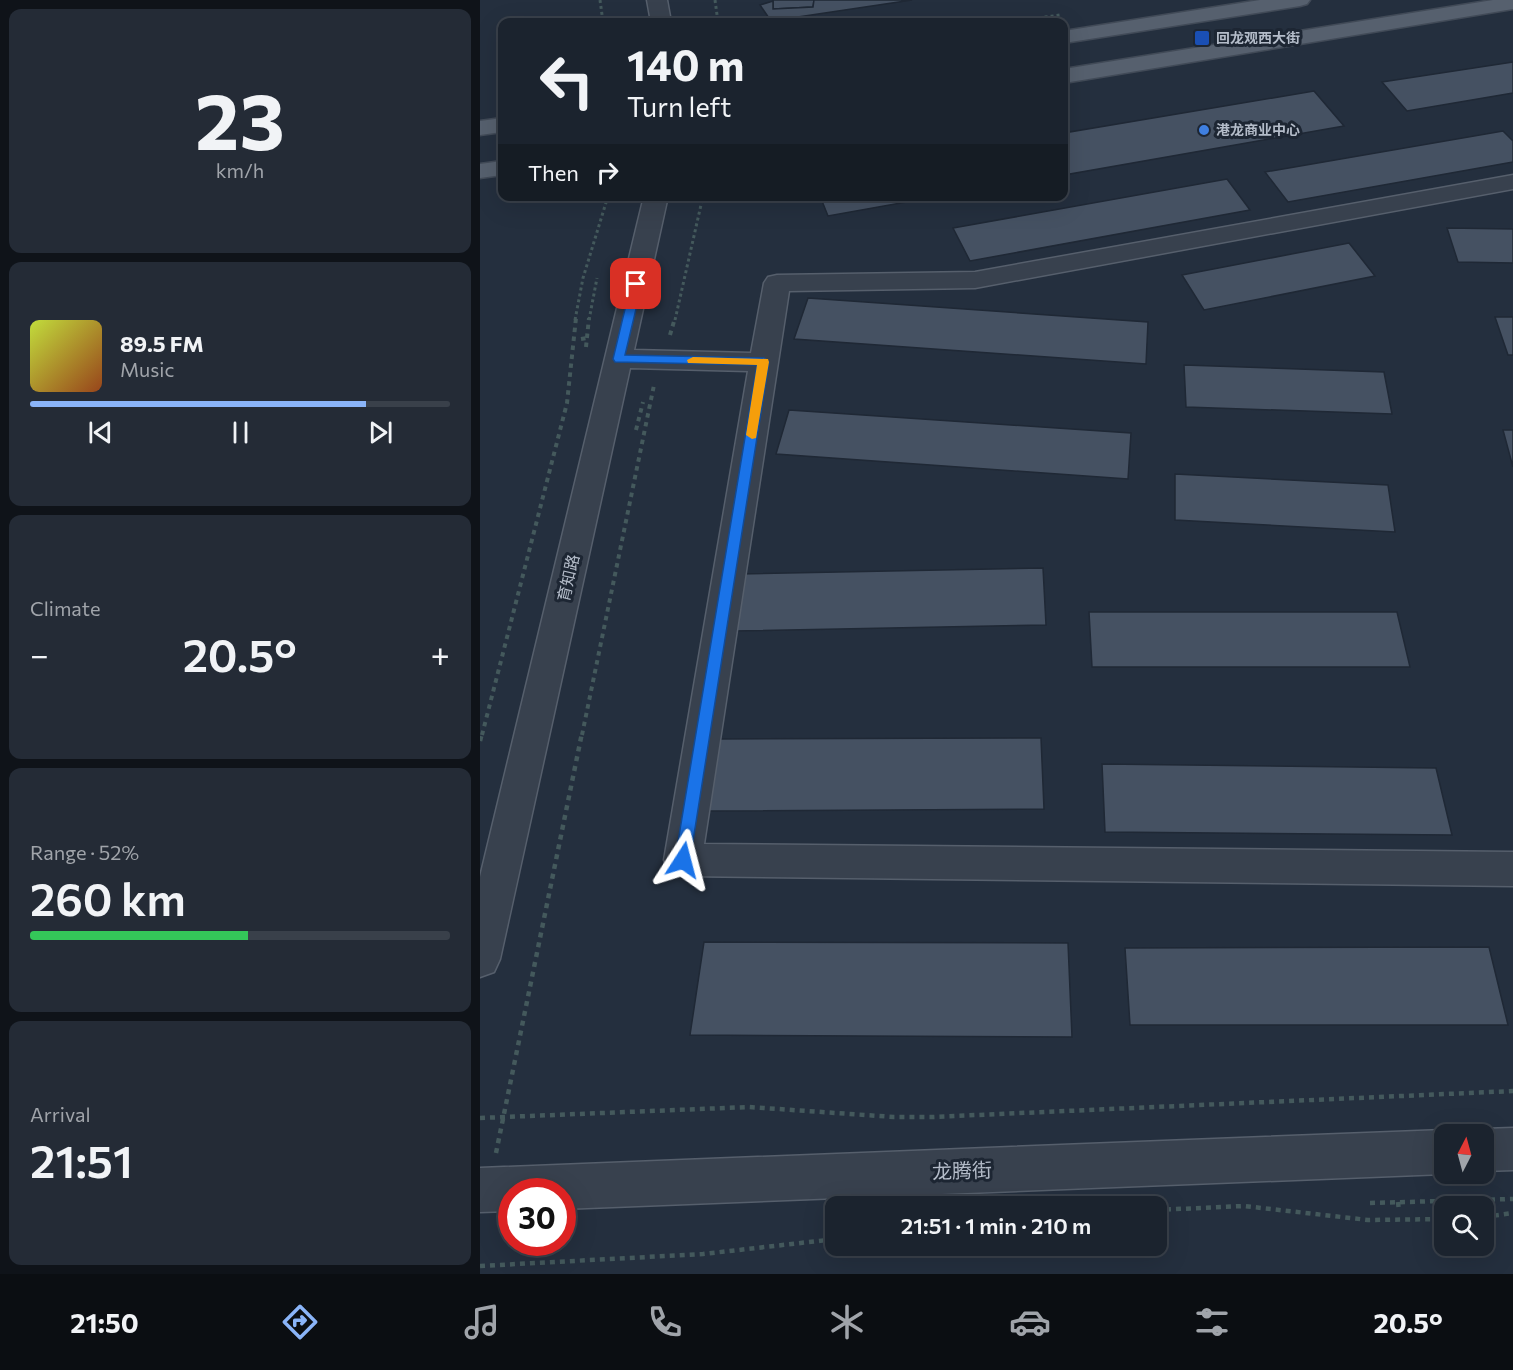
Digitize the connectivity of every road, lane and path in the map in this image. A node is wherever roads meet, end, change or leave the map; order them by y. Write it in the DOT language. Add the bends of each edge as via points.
graph roads {
  1 [pos="600,0"];
  2 [pos="657,0"];
  3 [pos="715,0"];
  4 [pos="1300,0"];
  5 [pos="1513,3"];
  6 [pos="602,18"];
  7 [pos="660,18"];
  8 [pos="717,18"];
  9 [pos="1068,36"];
  10 [pos="1068,75"];
  11 [pos="1513,182"];
  12 [pos="607,201"];
  13 [pos="656,201"];
  14 [pos="702,201"];
  15 [pos="597,278"];
  16 [pos="587,338"];
  17 [pos="581,339"];
  18 [pos="586,346"];
  19 [pos="619,359"];
  20 [pos="661,360"];
  21 [pos="764,362"];
  22 [pos="480,741"];
  23 [pos="1513,869"];
  24 [pos="480,959"];
  25 [pos="1513,1091"];
  26 [pos="480,1118"];
  27 [pos="503,1118"];
  28 [pos="1513,1149"];
  29 [pos="1494,1150"];
  30 [pos="1434,1152"];
  31 [pos="484,1190"];
  32 [pos="1513,1199"];
  33 [pos="1398,1202"];
  34 [pos="1370,1203"];
  35 [pos="1167,1210"];
  36 [pos="1400,1211"];
  37 [pos="1513,1213"];
  38 [pos="1494,1216"];
  39 [pos="1434,1219"];
  40 [pos="825,1241"];
  41 [pos="480,1266"];
  1 -- 6 [label="path"];
  2 -- 7 [label="street"];
  3 -- 8 [label="path"];
  4 -- 9 [label="main road"];
  5 -- 10 [label="main road"];
  11 -- 21 [label="street" via="975,280 777,283"];
  12 -- 22 [label="path" via="577,304 567,403"];
  13 -- 19 [label="street, 育知路"];
  14 -- 20 [label="path" via="679,307"];
  15 -- 16 [label="path"];
  16 -- 17 [label="path"];
  16 -- 18 [label="path"];
  19 -- 20 [label="street"];
  19 -- 24 [label="street, 育知路"];
  20 -- 21 [label="street"];
  20 -- 27 [label="path"];
  21 -- 23 [label="street" via="683,860"];
  25 -- 27 [label="path" via="933,1117 749,1107"];
  26 -- 27 [label="path"];
  27 -- 31 [label="path"];
  28 -- 29 [label="street"];
  30 -- 31 [label="street, 龙腾街"];
  32 -- 33 [label="path" via="1489,1203"];
  33 -- 34 [label="path"];
  33 -- 36 [label="path"];
  35 -- 39 [label="path" via="1244,1206 1368,1220"];
  37 -- 38 [label="path"];
  40 -- 41 [label="path" via="686,1257"];
}
